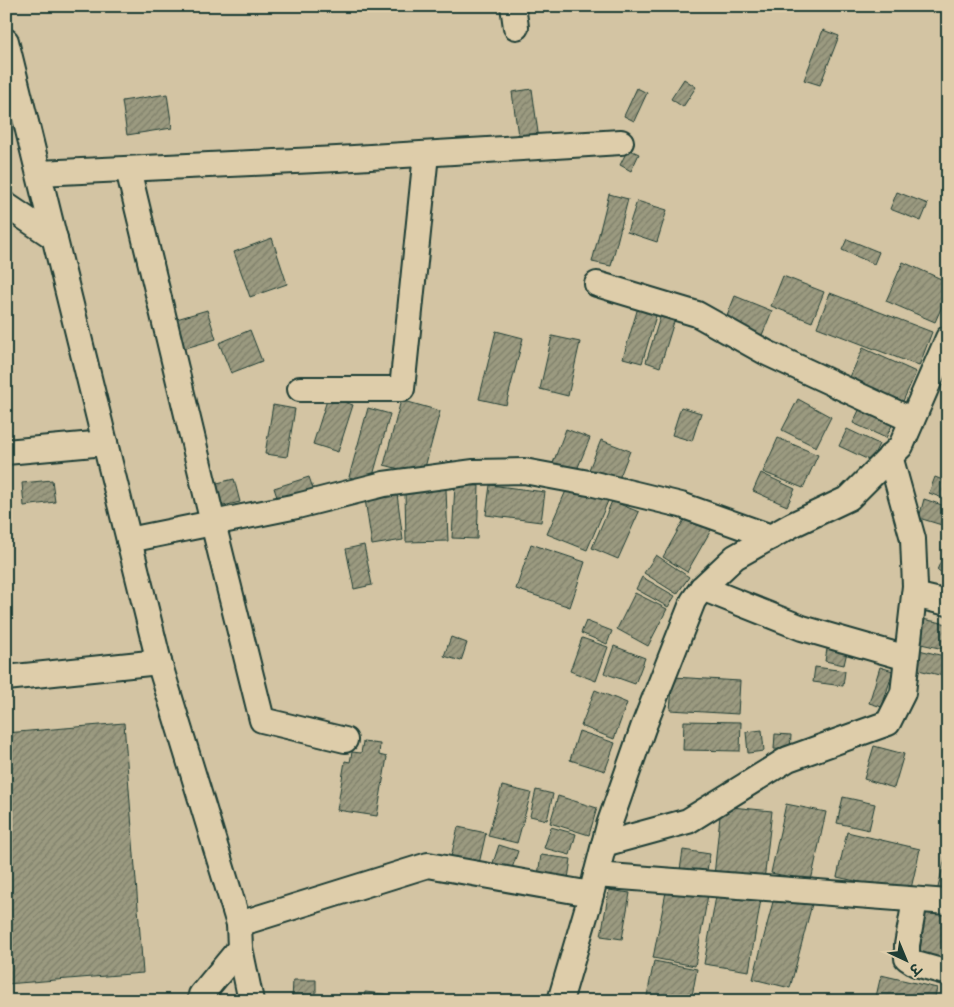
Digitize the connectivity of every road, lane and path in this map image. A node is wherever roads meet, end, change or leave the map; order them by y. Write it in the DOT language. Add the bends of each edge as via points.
graph roads {
  1 [pos="6,41"];
  2 [pos="621,142"];
  3 [pos="426,154"];
  4 [pos="128,168"];
  5 [pos="39,173"];
  6 [pos="6,205"];
  7 [pos="55,238"];
  8 [pos="597,284"];
  9 [pos="948,338"];
  10 [pos="300,389"];
  11 [pos="912,420"];
  12 [pos="105,443"];
  13 [pos="6,452"];
  14 [pos="890,456"];
  15 [pos="213,523"];
  16 [pos="771,537"];
  17 [pos="129,540"];
  18 [pos="702,588"];
  19 [pos="914,595"];
  20 [pos="948,603"];
  21 [pos="907,656"];
  22 [pos="159,662"];
  23 [pos="6,678"];
  24 [pos="345,740"];
  25 [pos="604,844"];
  26 [pos="593,885"];
  27 [pos="915,900"];
  28 [pos="948,902"];
  29 [pos="239,924"];
  30 [pos="240,948"];
  31 [pos="948,972"];
  32 [pos="200,1001"];
  33 [pos="251,1001"];
  34 [pos="560,1001"];
  1 -- 5 [label="street"];
  2 -- 3 [label="street"];
  3 -- 4 [label="street"];
  3 -- 10 [label="street" via="402,389"];
  4 -- 5 [label="street"];
  4 -- 15 [label="street"];
  5 -- 7 [label="street"];
  6 -- 7 [label="street"];
  7 -- 12 [label="street"];
  8 -- 11 [label="street" via="697,314 767,353"];
  9 -- 11 [label="street"];
  11 -- 14 [label="street" via="902,446"];
  12 -- 13 [label="street"];
  12 -- 17 [label="street"];
  14 -- 16 [label="street" via="849,498"];
  14 -- 19 [label="street" via="913,539"];
  15 -- 16 [label="street" via="384,484 474,472 524,471 680,504"];
  15 -- 17 [label="street"];
  15 -- 24 [label="street" via="262,720"];
  16 -- 18 [label="street" via="735,557"];
  17 -- 22 [label="street"];
  18 -- 21 [label="street" via="802,628"];
  18 -- 25 [label="street" via="692,601 643,728"];
  19 -- 20 [label="street"];
  19 -- 21 [label="street"];
  21 -- 25 [label="street" via="902,694 888,724 788,760 688,821"];
  22 -- 23 [label="street"];
  22 -- 29 [label="street"];
  25 -- 26 [label="street"];
  26 -- 27 [label="street"];
  26 -- 29 [label="street" via="428,865"];
  26 -- 34 [label="street"];
  27 -- 28 [label="street"];
  27 -- 31 [label="street" via="907,958 916,964"];
  29 -- 30 [label="street"];
  30 -- 32 [label="street" via="201,995"];
  30 -- 33 [label="street"];
}
